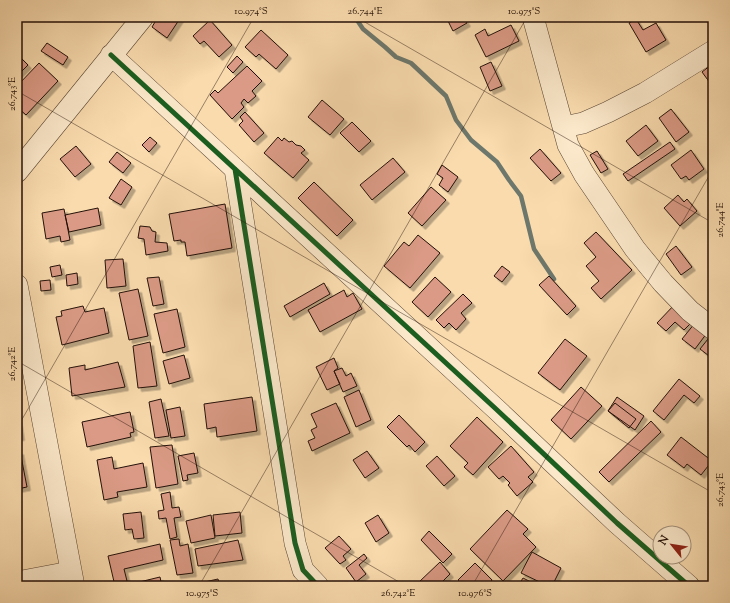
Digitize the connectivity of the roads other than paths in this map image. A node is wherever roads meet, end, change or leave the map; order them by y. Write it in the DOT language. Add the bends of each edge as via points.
graph roads {
  1 [pos="143,17"];
  2 [pos="533,17"];
  3 [pos="713,51"];
  4 [pos="111,55"];
  5 [pos="564,127"];
  6 [pos="235,169"];
  7 [pos="17,172"];
  8 [pos="17,285"];
  9 [pos="713,329"];
  10 [pos="72,579"];
  11 [pos="17,582"];
  12 [pos="318,586"];
  13 [pos="689,586"];
  1 -- 4 [label="street"];
  2 -- 5 [label="street"];
  3 -- 5 [label="street" via="645,93 608,112 582,124"];
  4 -- 6 [label="street"];
  4 -- 7 [label="street"];
  5 -- 9 [label="street" via="568,145 584,174 635,249 663,283"];
  6 -- 12 [label="street" via="295,543 303,570"];
  6 -- 13 [label="street" via="617,523"];
  8 -- 10 [label="street"];
  10 -- 11 [label="street"];
}
